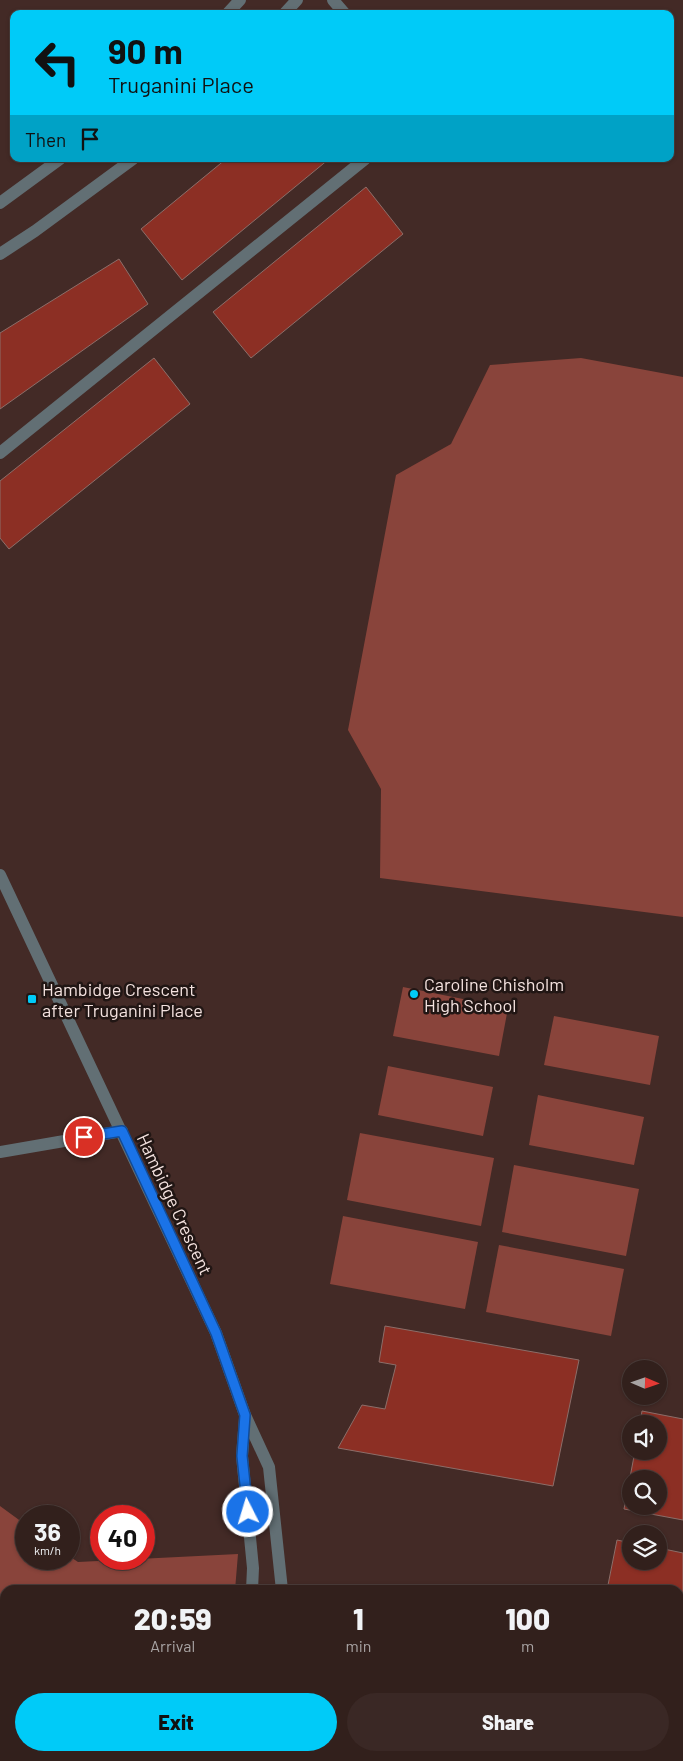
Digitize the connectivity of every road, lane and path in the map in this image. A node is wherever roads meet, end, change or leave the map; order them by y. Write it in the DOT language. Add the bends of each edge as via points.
graph roads {
  1 [pos="240,0"];
  2 [pos="297,0"];
  3 [pos="333,0"];
  4 [pos="231,10"];
  5 [pos="288,10"];
  6 [pos="342,10"];
  7 [pos="56,162"];
  8 [pos="129,162"];
  9 [pos="360,162"];
  10 [pos="0,203"];
  11 [pos="0,254"];
  12 [pos="0,454"];
  13 [pos="0,876"];
  14 [pos="122,1131"];
  15 [pos="0,1152"];
  16 [pos="245,1415"];
  17 [pos="252,1585"];
  18 [pos="281,1585"];
  1 -- 4 [label="street"];
  2 -- 5 [label="street"];
  3 -- 6 [label="street"];
  7 -- 10 [label="street"];
  8 -- 11 [label="street"];
  9 -- 12 [label="street"];
  13 -- 14 [label="street, Hambidge Crescent"];
  14 -- 15 [label="street"];
  14 -- 16 [label="street, Hambidge Crescent" via="216,1333"];
  16 -- 17 [label="street, Hambidge Crescent" via="242,1456"];
  16 -- 18 [label="street, Hambidge Crescent" via="269,1467"];
}
